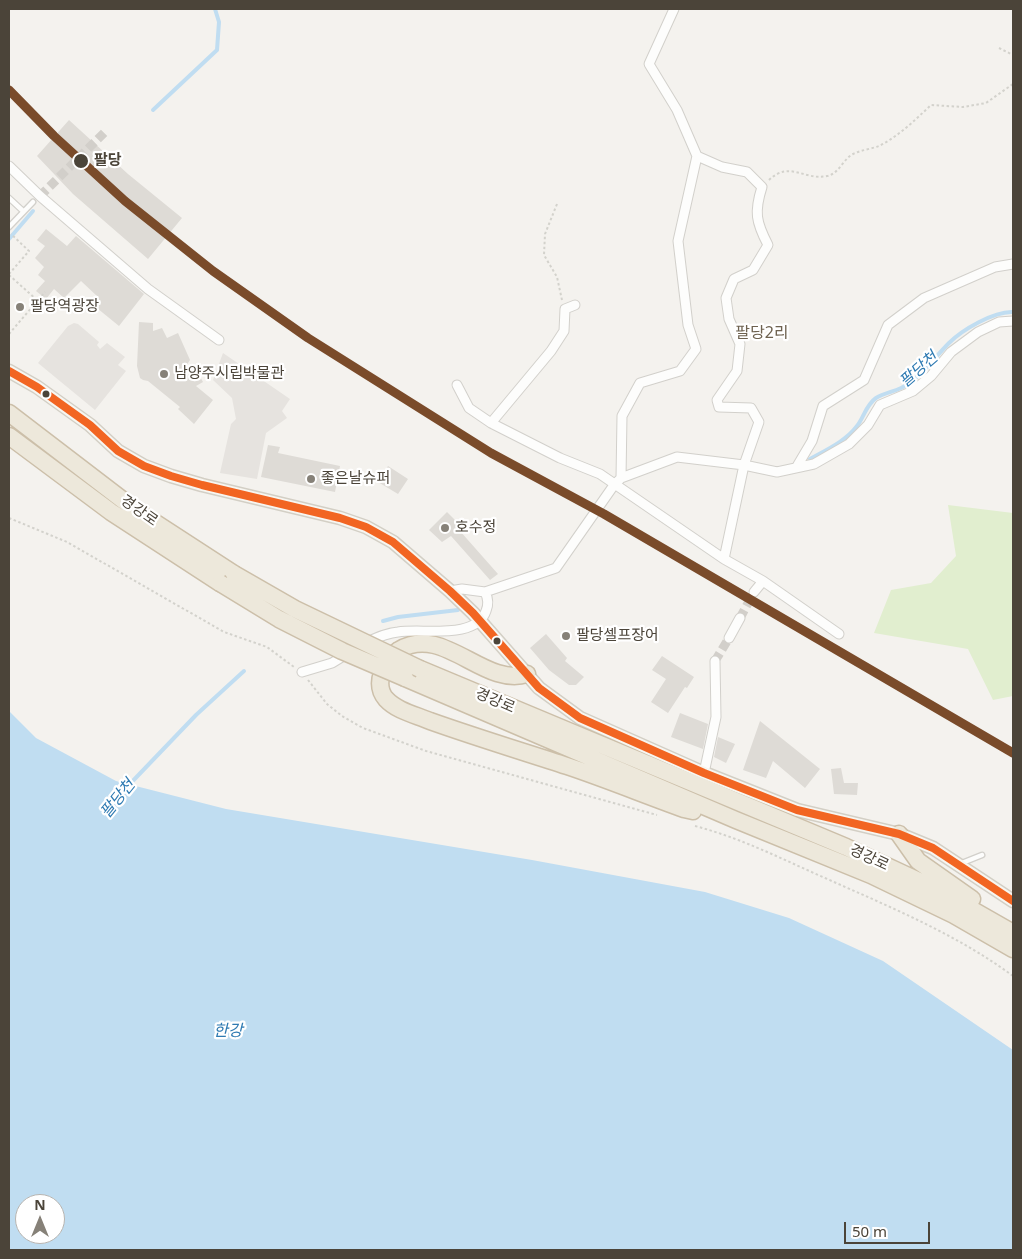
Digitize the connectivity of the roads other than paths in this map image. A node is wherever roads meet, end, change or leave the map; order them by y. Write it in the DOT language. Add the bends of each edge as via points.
graph roads {
  1 [pos="674,9"];
  2 [pos="697,156"];
  3 [pos="9,166"];
  4 [pos="9,198"];
  5 [pos="33,202"];
  6 [pos="23,211"];
  7 [pos="9,227"];
  8 [pos="1013,264"];
  9 [pos="575,305"];
  10 [pos="1013,321"];
  11 [pos="219,340"];
  12 [pos="9,371"];
  13 [pos="457,385"];
  14 [pos="9,413"];
  15 [pos="491,423"];
  16 [pos="9,436"];
  17 [pos="744,465"];
  18 [pos="796,468"];
  19 [pos="621,478"];
  20 [pos="614,485"];
  21 [pos="724,559"];
  22 [pos="227,579"];
  23 [pos="762,581"];
  24 [pos="485,592"];
  25 [pos="754,592"];
  26 [pos="454,594"];
  27 [pos="477,617"];
  28 [pos="740,618"];
  29 [pos="839,634"];
  30 [pos="729,638"];
  31 [pos="715,661"];
  32 [pos="302,672"];
  33 [pos="527,674"];
  34 [pos="704,772"];
  35 [pos="736,820"];
  36 [pos="899,834"];
  37 [pos="982,855"];
  38 [pos="958,865"];
  39 [pos="1013,901"];
  40 [pos="1013,932"];
  41 [pos="1013,950"];
  1 -- 2 [label="street" via="649,64 677,110"];
  2 -- 17 [label="street" via="722,167 747,172 762,186 756,205 760,229 768,245 753,270 734,279 726,298 729,320 740,344 737,372 717,400 719,408 751,408 759,422"];
  2 -- 19 [label="street" via="678,241 688,325 696,349 680,371 640,383 622,416"];
  3 -- 11 [label="street" via="148,289"];
  4 -- 6 [label="lane"];
  5 -- 6 [label="lane"];
  6 -- 7 [label="lane"];
  8 -- 18 [label="street" via="995,267 924,298 888,326 864,380 823,406 812,441"];
  9 -- 15 [label="street" via="565,309 564,331 551,352"];
  10 -- 18 [label="street" via="999,322 978,332 951,352 913,391 880,405 868,425 849,444 814,464"];
  12 -- 26 [label="street" via="37,387 90,425 118,450 144,466 202,485 323,513 366,527 393,542"];
  13 -- 15 [label="street" via="469,408"];
  14 -- 22 [label="highway, 경강로"];
  15 -- 20 [label="street" via="600,474"];
  16 -- 22 [label="highway, 경강로" via="111,512"];
  17 -- 18 [label="street" via="777,472"];
  17 -- 19 [label="street" via="677,457"];
  17 -- 21 [label="street"];
  19 -- 20 [label="street"];
  20 -- 21 [label="street"];
  20 -- 24 [label="street" via="556,568"];
  21 -- 23 [label="street"];
  22 -- 35 [label="highway, 경강로, bridge" via="279,618 342,651"];
  22 -- 40 [label="highway, 경강로, bridge" via="420,669 846,847 934,888"];
  23 -- 25 [label="street"];
  23 -- 29 [label="street"];
  24 -- 26 [label="street" via="462,589"];
  24 -- 27 [label="street" via="488,597 486,610"];
  26 -- 27 [label="street"];
  27 -- 32 [label="street" via="457,630 396,632 366,643 332,663"];
  27 -- 33 [label="street"];
  28 -- 30 [label="street"];
  31 -- 34 [label="street" via="716,718"];
  33 -- 34 [label="street" via="539,688 580,718"];
  33 -- 35 [label="highway" via="518,677 502,675 431,644 412,645 399,650 386,662 380,680 385,698 412,714 684,809"];
  34 -- 36 [label="street" via="796,810"];
  35 -- 41 [label="highway, 경강로" via="871,875 954,915"];
  36 -- 38 [label="street" via="933,848"];
  36 -- 40 [label="highway" via="918,861"];
  37 -- 38 [label="lane"];
  38 -- 39 [label="street"];
}
